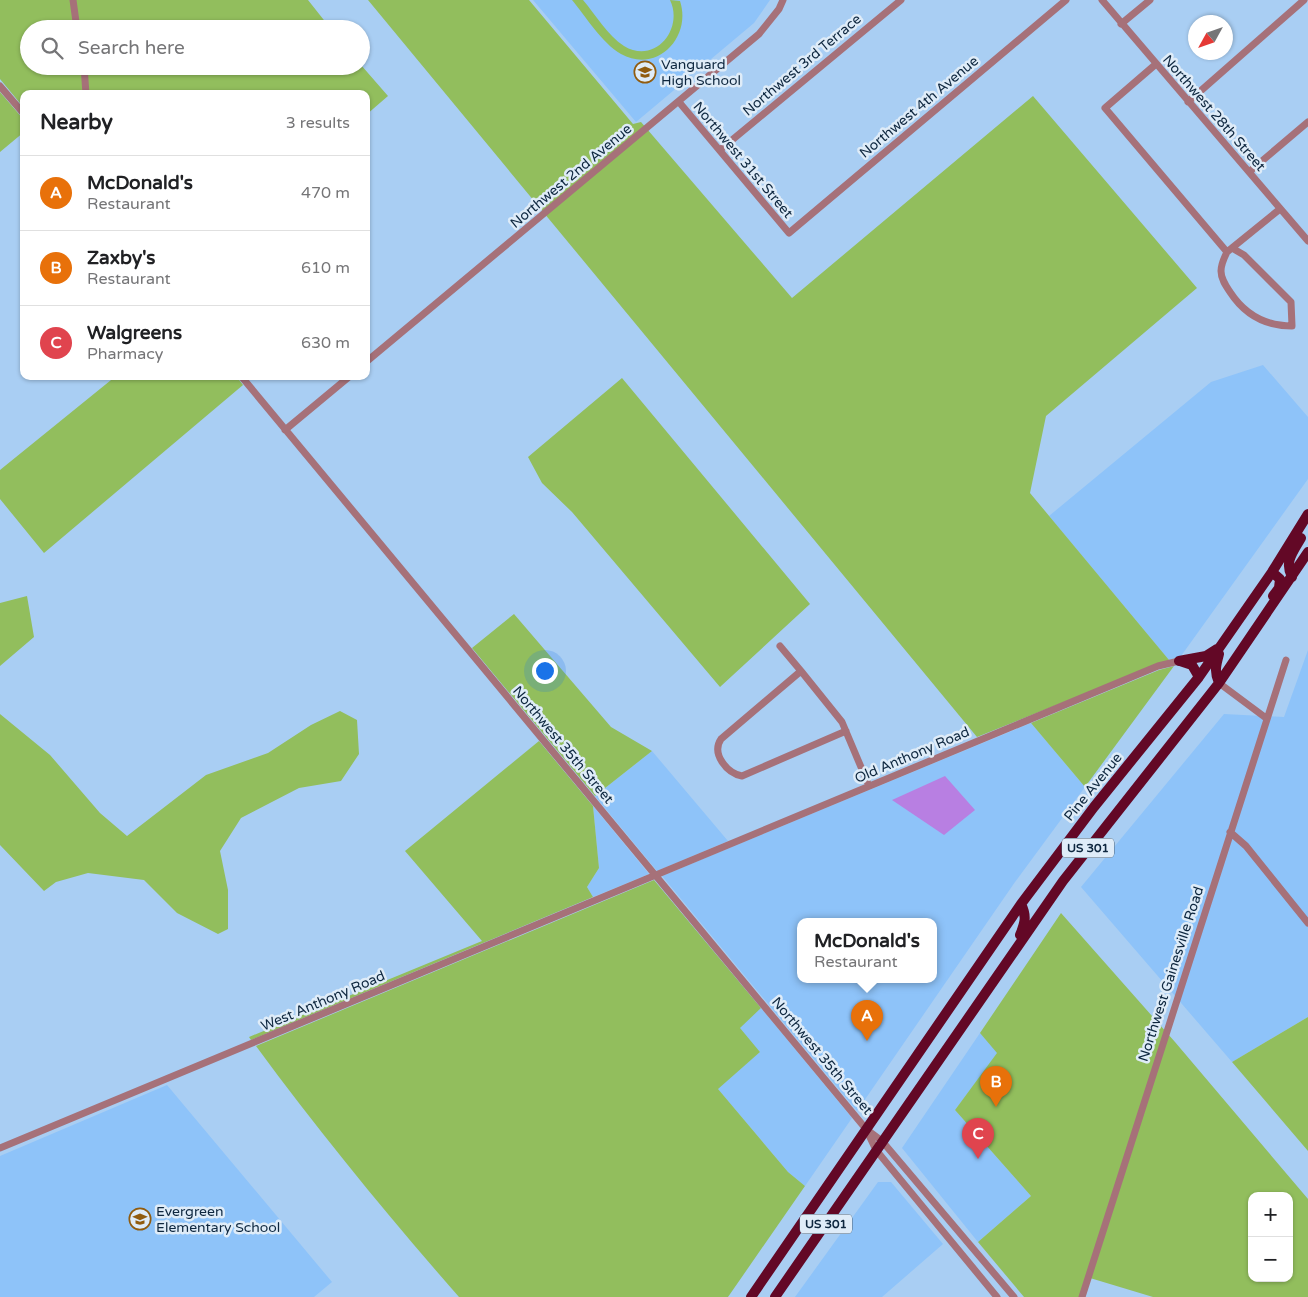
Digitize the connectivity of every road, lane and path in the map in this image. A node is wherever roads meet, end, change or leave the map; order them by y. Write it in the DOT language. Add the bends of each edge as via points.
graph roads {
  1 [pos="73,0"];
  2 [pos="783,0"];
  3 [pos="901,0"];
  4 [pos="1066,0"];
  5 [pos="1102,0"];
  6 [pos="1150,0"];
  7 [pos="1304,0"];
  8 [pos="76,20"];
  9 [pos="1121,24"];
  10 [pos="1156,64"];
  11 [pos="85,75"];
  12 [pos="0,86"];
  13 [pos="86,90"];
  14 [pos="679,102"];
  15 [pos="1188,102"];
  16 [pos="20,109"];
  17 [pos="1308,122"];
  18 [pos="720,150"];
  19 [pos="1248,172"];
  20 [pos="1280,209"];
  21 [pos="788,233"];
  22 [pos="1308,241"];
  23 [pos="1229,250"];
  24 [pos="370,359"];
  25 [pos="244,380"];
  26 [pos="345,380"];
  27 [pos="286,430"];
  28 [pos="1308,514"];
  29 [pos="1308,526"];
  30 [pos="1308,552"];
  31 [pos="1272,572"];
  32 [pos="1292,577"];
  33 [pos="1251,640"];
  34 [pos="780,646"];
  35 [pos="1222,646"];
  36 [pos="1286,660"];
  37 [pos="1178,661"];
  38 [pos="801,671"];
  39 [pos="1199,677"];
  40 [pos="1219,683"];
  41 [pos="1266,718"];
  42 [pos="846,731"];
  43 [pos="869,786"];
  44 [pos="1230,832"];
  45 [pos="655,875"];
  46 [pos="1021,904"];
  47 [pos="1308,923"];
  48 [pos="1014,950"];
  49 [pos="866,1128"];
  50 [pos="882,1141"];
  51 [pos="0,1148"];
  52 [pos="876,1150"];
  53 [pos="750,1297"];
  54 [pos="776,1297"];
  55 [pos="997,1297"];
  56 [pos="1014,1297"];
  57 [pos="1082,1297"];
  1 -- 8 [label="street"];
  2 -- 14 [label="street, Northwest 2nd Avenue" via="759,34"];
  3 -- 18 [label="street, Northwest 3rd Terrace"];
  4 -- 21 [label="street, Northwest 4th Avenue"];
  5 -- 9 [label="street, Northwest 28th Street"];
  6 -- 9 [label="street"];
  7 -- 15 [label="street"];
  9 -- 10 [label="street, Northwest 28th Street"];
  10 -- 15 [label="street, Northwest 28th Street"];
  10 -- 23 [label="street" via="1105,108"];
  11 -- 13 [label="street"];
  12 -- 16 [label="street"];
  14 -- 18 [label="street, Northwest 31st Street"];
  14 -- 24 [label="street, Northwest 2nd Avenue"];
  15 -- 19 [label="street, Northwest 28th Street"];
  17 -- 19 [label="street"];
  18 -- 21 [label="street, Northwest 31st Street"];
  19 -- 20 [label="street, Northwest 28th Street"];
  20 -- 22 [label="street, Northwest 28th Street"];
  20 -- 23 [label="street"];
  23 -- 23 [label="street" via="1244,255 1291,302 1292,326 1279,326 1258,319 1243,309 1221,276"];
  25 -- 27 [label="street, Northwest 35th Street"];
  26 -- 27 [label="street"];
  27 -- 45 [label="street, Northwest 35th Street"];
  28 -- 31 [label="highway, Pine Avenue / US 301"];
  29 -- 32 [label="highway" via="1288,560"];
  30 -- 32 [label="highway, US 301"];
  31 -- 33 [label="highway" via="1280,579 1279,588 1251,627"];
  31 -- 35 [label="highway, Pine Avenue / US 301"];
  32 -- 33 [label="highway, US 301"];
  33 -- 40 [label="highway, US 301"];
  34 -- 38 [label="street"];
  35 -- 37 [label="highway" via="1206,656"];
  35 -- 39 [label="highway, Pine Avenue / US 301"];
  35 -- 40 [label="highway" via="1216,664"];
  36 -- 41 [label="street, Northwest Gainesville Road"];
  37 -- 39 [label="highway" via="1192,665"];
  37 -- 43 [label="street, Old Anthony Road" via="1158,666"];
  38 -- 42 [label="street" via="837,714"];
  38 -- 42 [label="street" via="721,739 717,746 719,756 731,771 742,776"];
  39 -- 46 [label="highway, Pine Avenue / US 301"];
  40 -- 41 [label="street"];
  40 -- 48 [label="highway, US 301" via="1063,881"];
  41 -- 44 [label="street, Northwest Gainesville Road"];
  42 -- 43 [label="street"];
  43 -- 45 [label="street, Old Anthony Road"];
  44 -- 47 [label="street" via="1246,846"];
  44 -- 57 [label="street, Northwest Gainesville Road"];
  45 -- 49 [label="street, Northwest 35th Street"];
  45 -- 51 [label="street, West Anthony Road"];
  46 -- 48 [label="highway" via="1025,924"];
  46 -- 49 [label="highway, Pine Avenue / US 301"];
  48 -- 50 [label="highway, US 301"];
  49 -- 50 [label="street, Northwest 35th Street"];
  49 -- 52 [label="street, Northwest 35th Street"];
  49 -- 53 [label="highway, US 301"];
  50 -- 52 [label="highway, US 301"];
  50 -- 56 [label="street, Northwest 35th Street"];
  52 -- 54 [label="highway, US 301"];
  52 -- 55 [label="street, Northwest 35th Street"];
}
